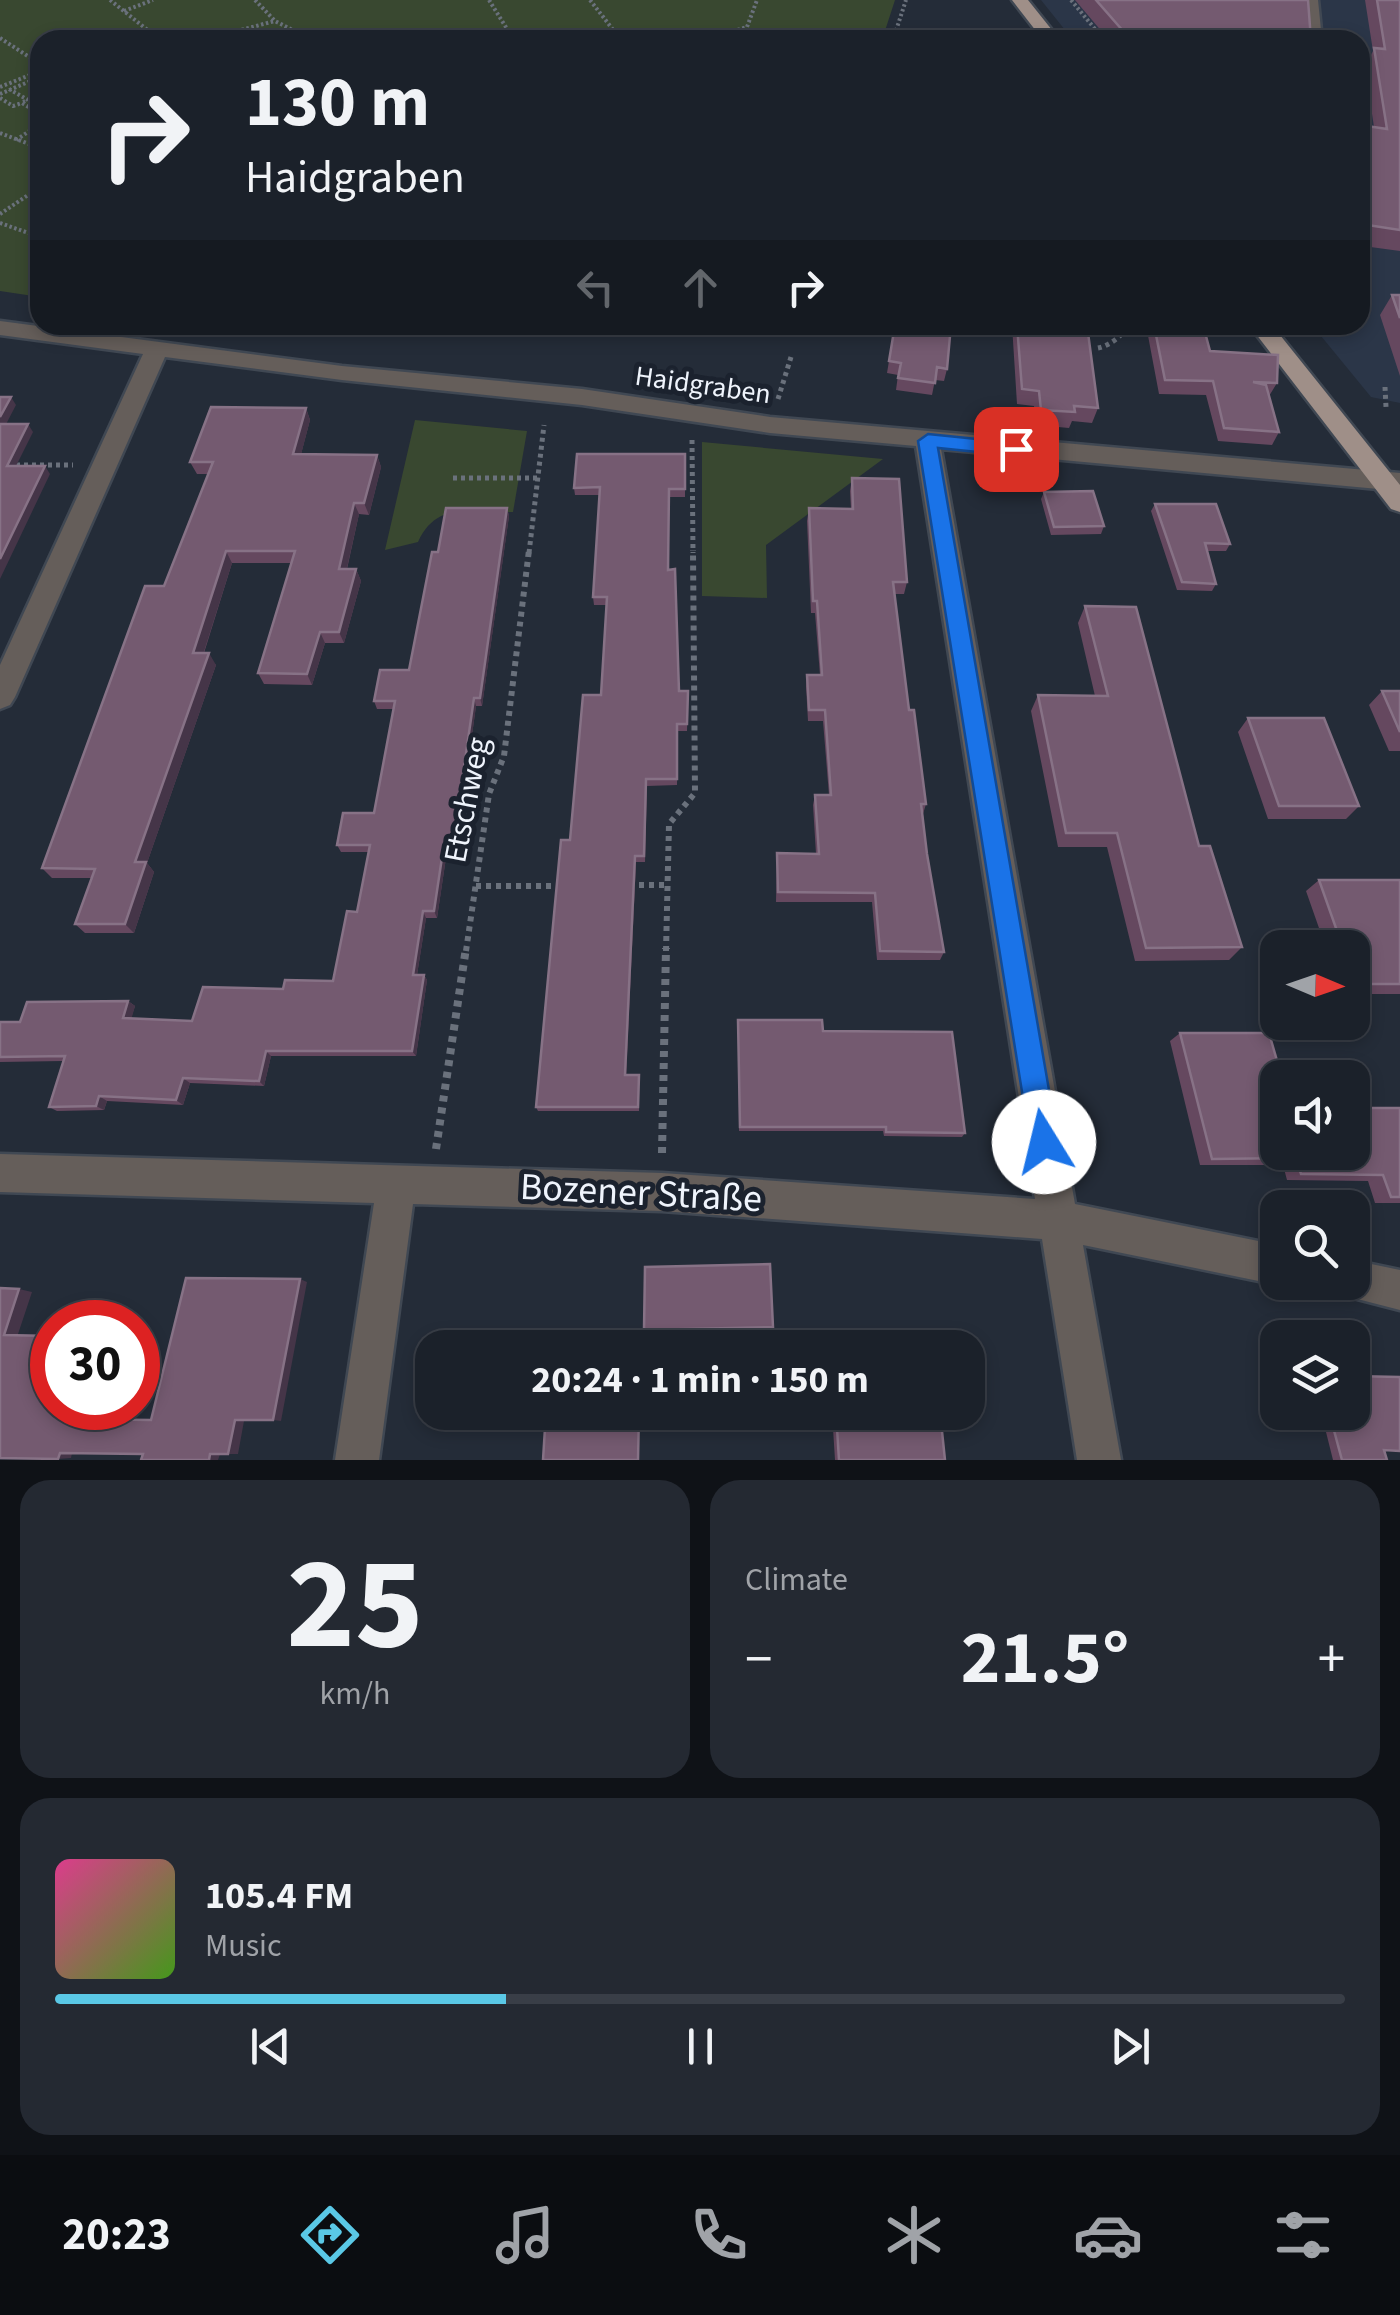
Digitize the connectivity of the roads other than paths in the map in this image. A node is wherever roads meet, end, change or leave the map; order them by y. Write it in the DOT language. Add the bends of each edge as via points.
graph roads {
  1 [pos="1002,0"];
  2 [pos="1020,0"];
  3 [pos="1310,0"];
  4 [pos="1024,30"];
  5 [pos="1044,30"];
  6 [pos="1313,30"];
  7 [pos="0,328"];
  8 [pos="30,332"];
  9 [pos="50,335"];
  10 [pos="1268,335"];
  11 [pos="156,350"];
  12 [pos="928,441"];
  13 [pos="1391,482"];
  14 [pos="1400,503"];
  15 [pos="0,697"];
  16 [pos="0,1173"];
  17 [pos="414,1183"];
  18 [pos="1057,1220"];
  19 [pos="1260,1261"];
  20 [pos="1370,1284"];
  21 [pos="1400,1290"];
  22 [pos="358,1460"];
  23 [pos="1098,1460"];
  1 -- 4 [label="main road"];
  2 -- 5 [label="main road"];
  3 -- 6 [label="street"];
  7 -- 8 [label="street, Haidgraben"];
  9 -- 11 [label="street, Haidgraben"];
  10 -- 13 [label="main road"];
  11 -- 12 [label="street, Haidgraben"];
  11 -- 15 [label="street"];
  12 -- 13 [label="street, Haidgraben"];
  12 -- 18 [label="street"];
  13 -- 14 [label="main road"];
  16 -- 17 [label="street, Bozener Straße"];
  17 -- 18 [label="street, Bozener Straße" via="662,1192"];
  17 -- 22 [label="street"];
  18 -- 19 [label="street, Bozener Straße"];
  18 -- 23 [label="street"];
  20 -- 21 [label="street"];
}
